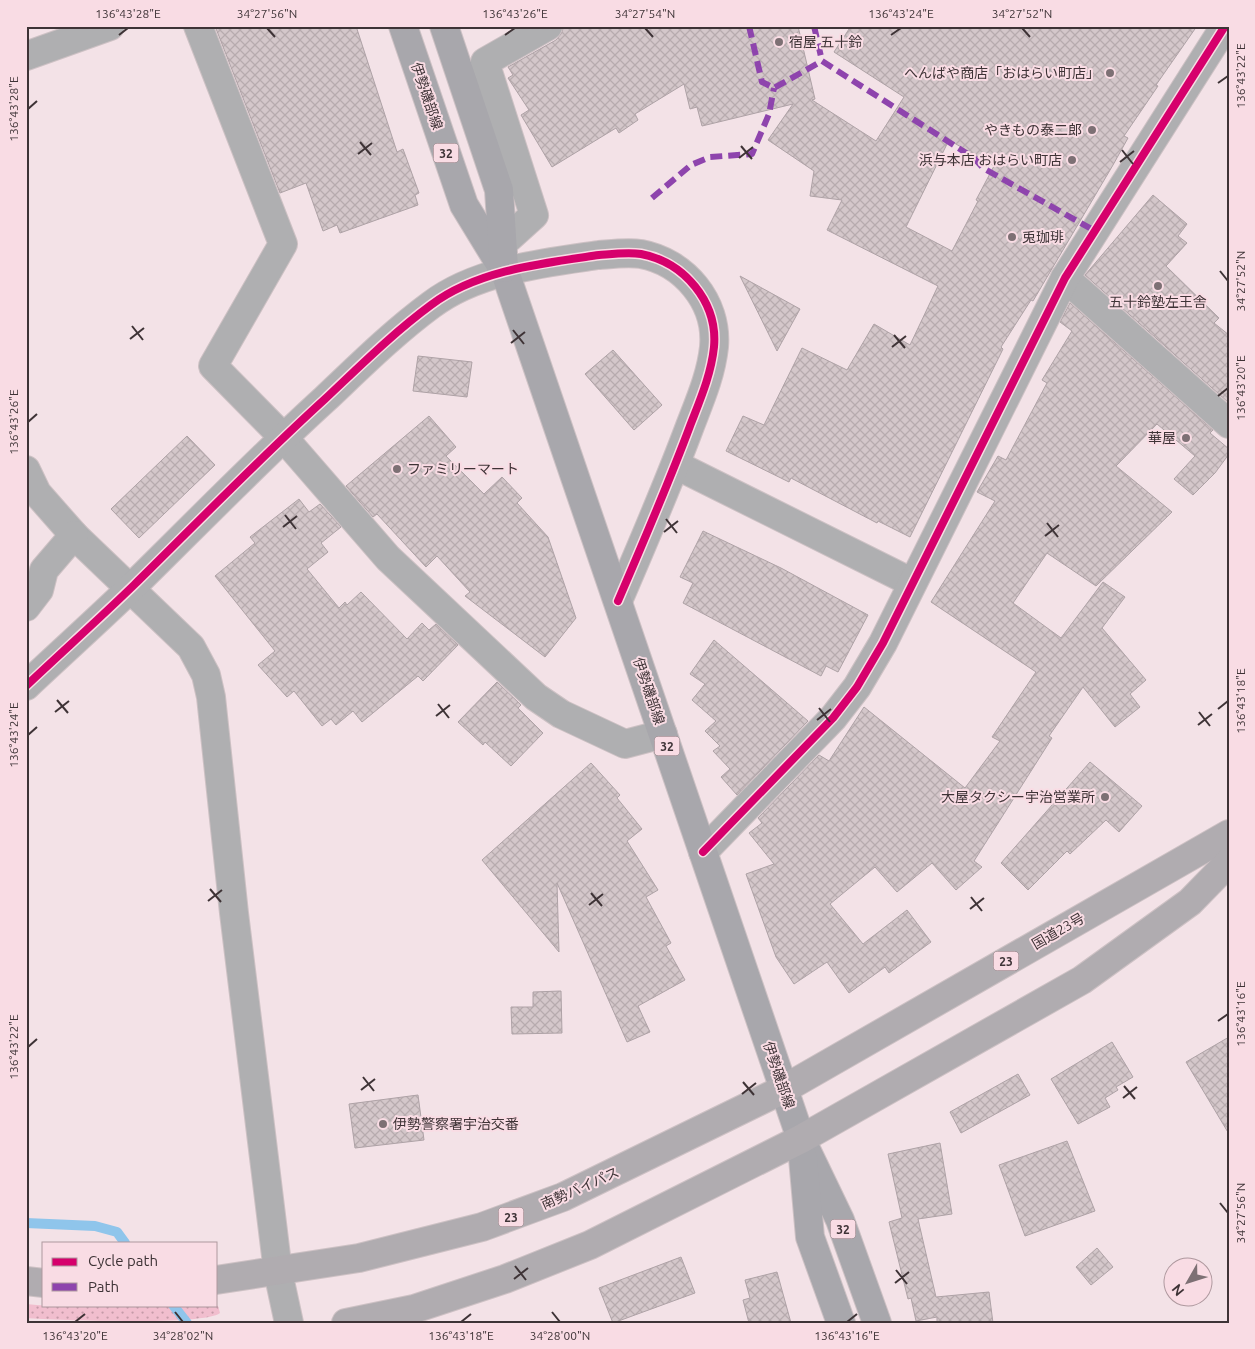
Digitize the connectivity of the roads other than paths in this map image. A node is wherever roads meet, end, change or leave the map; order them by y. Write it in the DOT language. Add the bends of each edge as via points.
graph roads {
  1 [pos="41,26"];
  2 [pos="110,26"];
  3 [pos="198,26"];
  4 [pos="403,26"];
  5 [pos="444,26"];
  6 [pos="548,26"];
  7 [pos="1225,26"];
  8 [pos="28,55"];
  9 [pos="503,243"];
  10 [pos="505,272"];
  11 [pos="1065,278"];
  12 [pos="1229,424"];
  13 [pos="283,437"];
  14 [pos="676,465"];
  15 [pos="26,470"];
  16 [pos="74,535"];
  17 [pos="911,582"];
  18 [pos="131,588"];
  19 [pos="618,601"];
  20 [pos="26,607"];
  21 [pos="26,686"];
  22 [pos="663,734"];
  23 [pos="1229,834"];
  24 [pos="703,852"];
  25 [pos="1229,862"];
  26 [pos="784,1089"];
  27 [pos="801,1139"];
  28 [pos="278,1272"];
  29 [pos="26,1280"];
  30 [pos="218,1280"];
  31 [pos="42,1282"];
  32 [pos="289,1323"];
  33 [pos="346,1323"];
  34 [pos="841,1323"];
  35 [pos="878,1323"];
  1 -- 8 [label="street" via="42,36"];
  2 -- 8 [label="street"];
  3 -- 13 [label="street" via="283,244 213,366"];
  4 -- 10 [label="main road, 伊勢磯部線 / 32" via="464,205"];
  5 -- 9 [label="main road, 伊勢磯部線 / 32" via="499,190"];
  6 -- 9 [label="street" via="485,62 534,215"];
  7 -- 11 [label="street"];
  9 -- 10 [label="main road, 伊勢磯部線 / 32"];
  10 -- 13 [label="street" via="471,283 433,303"];
  10 -- 14 [label="street" via="578,258 638,253 678,268 694,284 713,324 714,344 710,370"];
  10 -- 19 [label="main road, 伊勢磯部線 / 32"];
  11 -- 12 [label="street"];
  11 -- 17 [label="street"];
  13 -- 18 [label="street"];
  13 -- 22 [label="street" via="388,558 536,698 561,714 625,744"];
  14 -- 17 [label="street"];
  14 -- 19 [label="street"];
  15 -- 16 [label="street" via="37,493"];
  16 -- 18 [label="street"];
  16 -- 20 [label="street" via="44,570 39,590"];
  17 -- 24 [label="street" via="883,643 857,687 839,710"];
  18 -- 21 [label="street"];
  18 -- 28 [label="street" via="191,647 206,675 212,697 235,922"];
  19 -- 22 [label="main road, 伊勢磯部線 / 32"];
  22 -- 24 [label="main road, 伊勢磯部線 / 32"];
  23 -- 26 [label="highway, 国道23号 / 23"];
  24 -- 26 [label="main road, 伊勢磯部線 / 32"];
  25 -- 27 [label="highway" via="1190,902 1082,980"];
  26 -- 27 [label="main road, 伊勢磯部線 / 32"];
  26 -- 28 [label="highway, 南勢バイパス / 23" via="563,1197 482,1228 359,1258"];
  27 -- 33 [label="highway" via="590,1245 414,1309"];
  27 -- 34 [label="main road, 伊勢磯部線 / 32" via="810,1237"];
  27 -- 35 [label="main road, 伊勢磯部線 / 32" via="840,1220"];
  28 -- 30 [label="highway, 南勢バイパス / 23"];
  28 -- 32 [label="street"];
  29 -- 31 [label="highway"];
}
